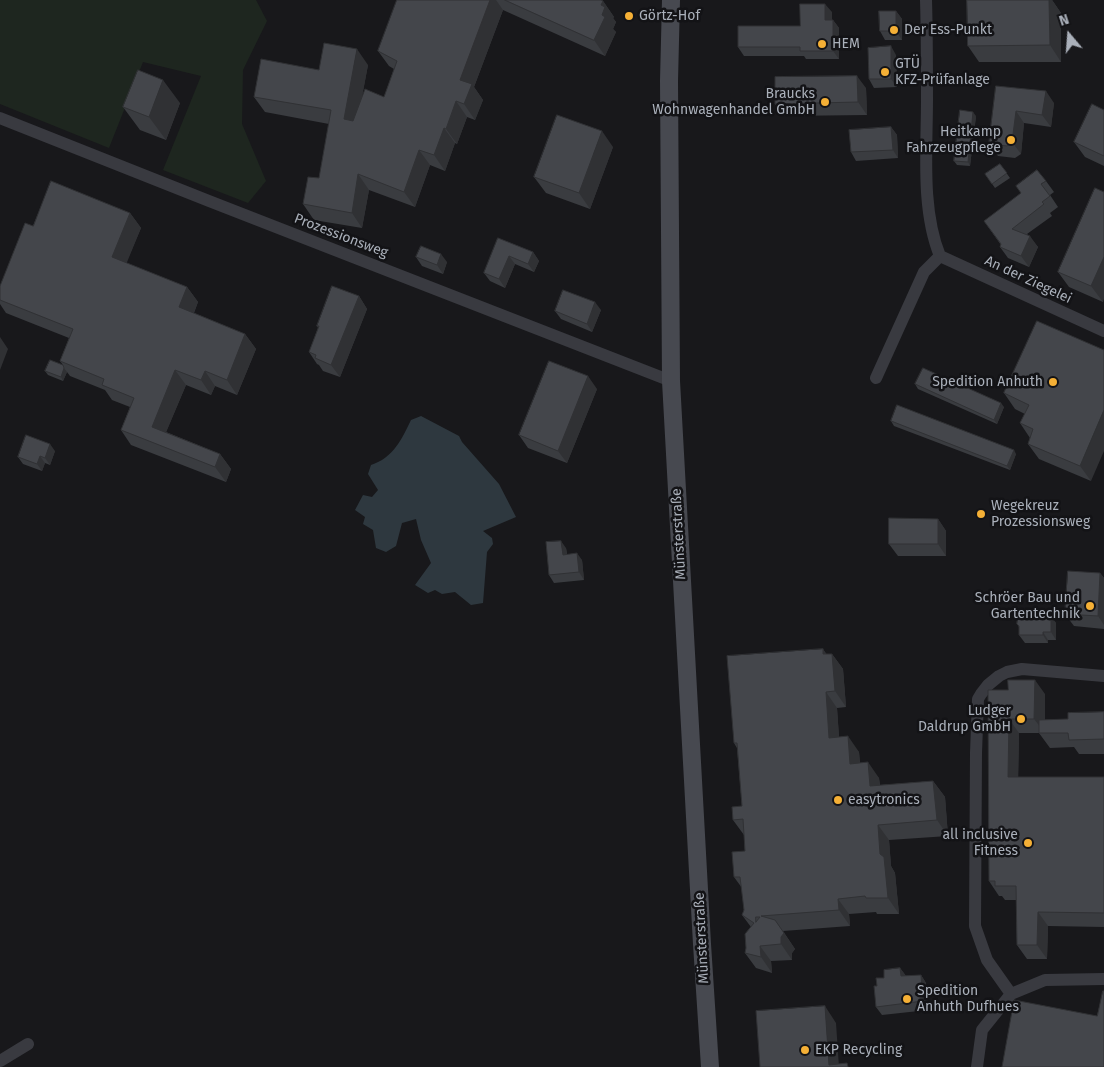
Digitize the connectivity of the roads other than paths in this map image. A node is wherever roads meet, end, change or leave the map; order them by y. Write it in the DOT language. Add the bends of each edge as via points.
graph roads {
  1 [pos="671,0"];
  2 [pos="926,0"];
  3 [pos="0,118"];
  4 [pos="940,256"];
  5 [pos="1104,331"];
  6 [pos="876,378"];
  7 [pos="671,380"];
  8 [pos="1104,676"];
  9 [pos="1104,979"];
  10 [pos="1011,994"];
  11 [pos="28,1044"];
  12 [pos="0,1061"];
  13 [pos="710,1067"];
  14 [pos="977,1067"];
  1 -- 7 [label="main road, Münsterstraße"];
  2 -- 4 [label="street" via="926,172 933,240"];
  3 -- 7 [label="street, Prozessionsweg"];
  4 -- 5 [label="street, An der Ziegelei"];
  4 -- 6 [label="street" via="924,272"];
  7 -- 13 [label="main road, Münsterstraße"];
  8 -- 10 [label="street" via="1014,670 992,680 978,699 975,926 987,960"];
  9 -- 10 [label="street" via="1046,980"];
  10 -- 14 [label="street" via="982,1030"];
  11 -- 12 [label="street"];
}
